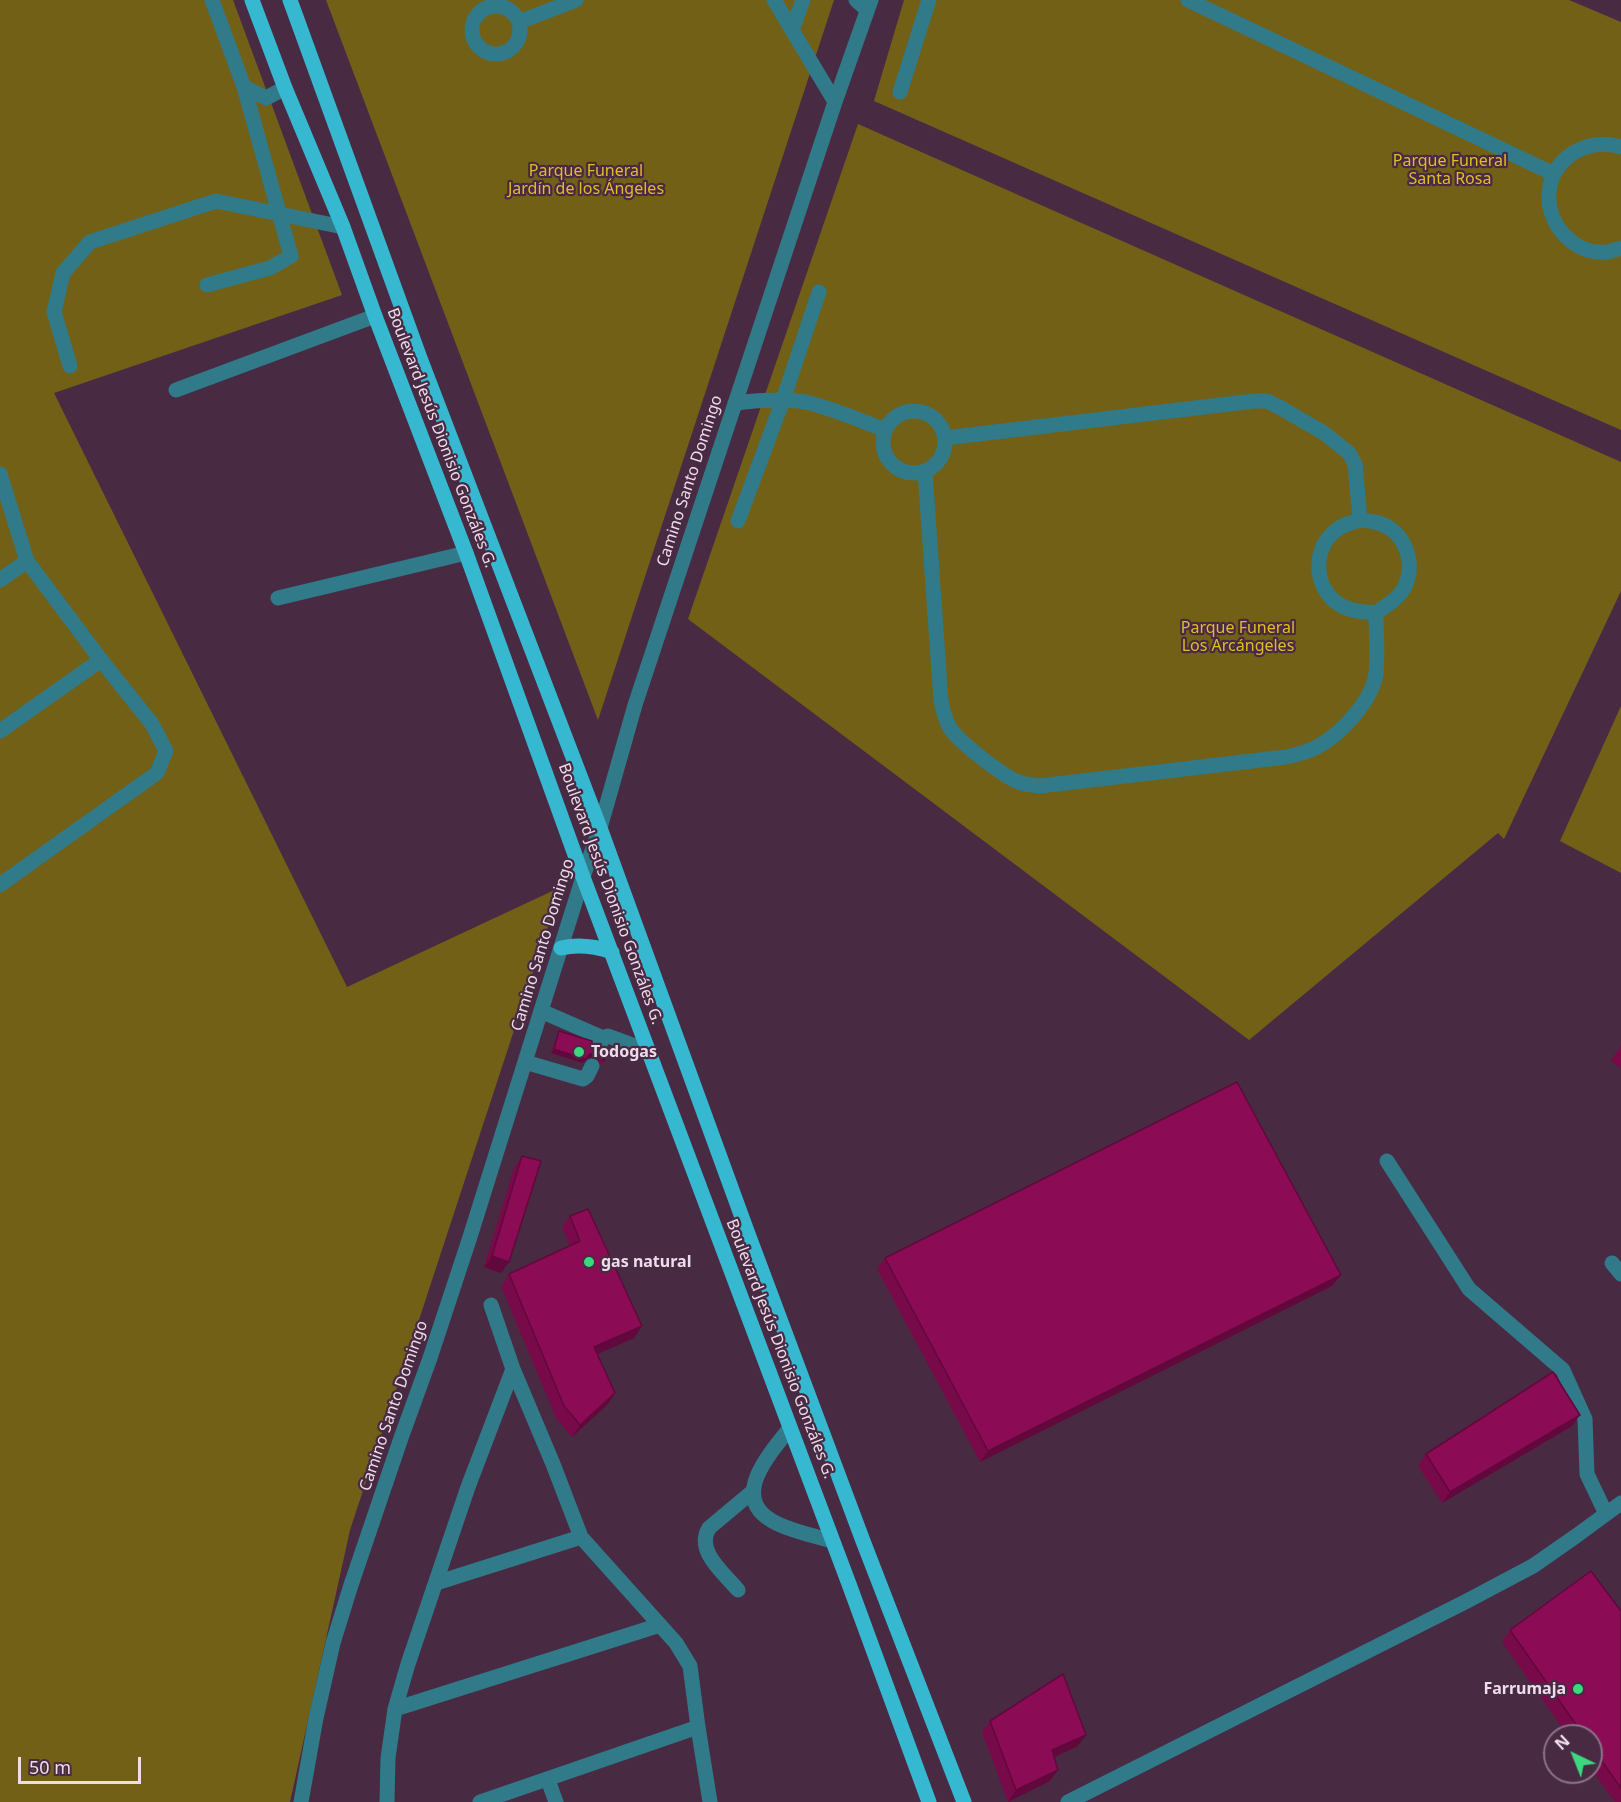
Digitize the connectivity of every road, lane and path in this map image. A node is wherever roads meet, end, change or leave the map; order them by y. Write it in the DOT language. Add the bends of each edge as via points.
graph roads {
  1 [pos="212,0"];
  2 [pos="252,0"];
  3 [pos="290,0"];
  4 [pos="576,0"];
  5 [pos="774,0"];
  6 [pos="803,0"];
  7 [pos="929,0"];
  8 [pos="1188,0"];
  9 [pos="865,3"];
  10 [pos="519,22"];
  11 [pos="792,30"];
  12 [pos="244,87"];
  13 [pos="285,88"];
  14 [pos="900,92"];
  15 [pos="835,102"];
  16 [pos="1621,147"];
  17 [pos="1554,174"];
  18 [pos="280,214"];
  19 [pos="343,227"];
  20 [pos="1621,248"];
  21 [pos="207,285"];
  22 [pos="819,292"];
  23 [pos="375,316"];
  24 [pos="70,366"];
  25 [pos="176,390"];
  26 [pos="783,400"];
  27 [pos="735,403"];
  28 [pos="885,430"];
  29 [pos="945,438"];
  30 [pos="925,472"];
  31 [pos="0,474"];
  32 [pos="738,520"];
  33 [pos="1359,520"];
  34 [pos="466,553"];
  35 [pos="27,561"];
  36 [pos="0,580"];
  37 [pos="278,598"];
  38 [pos="1376,613"];
  39 [pos="101,660"];
  40 [pos="0,731"];
  41 [pos="600,828"];
  42 [pos="583,877"];
  43 [pos="0,885"];
  44 [pos="561,948"];
  45 [pos="612,952"];
  46 [pos="541,1011"];
  47 [pos="649,1051"];
  48 [pos="525,1062"];
  49 [pos="591,1066"];
  50 [pos="1387,1161"];
  51 [pos="491,1305"];
  52 [pos="513,1369"];
  53 [pos="790,1428"];
  54 [pos="752,1492"];
  55 [pos="1621,1503"];
  56 [pos="1606,1514"];
  57 [pos="581,1537"];
  58 [pos="832,1541"];
  59 [pos="436,1583"];
  60 [pos="738,1590"];
  61 [pos="660,1625"];
  62 [pos="395,1709"];
  63 [pos="698,1727"];
  64 [pos="548,1780"];
  65 [pos="301,1802"];
  66 [pos="387,1802"];
  67 [pos="480,1802"];
  68 [pos="556,1802"];
  69 [pos="710,1802"];
  70 [pos="929,1802"];
  71 [pos="964,1802"];
  72 [pos="1068,1802"];
  1 -- 12 [label="street"];
  2 -- 13 [label="main road, Boulevard Jesús Dionisio Gonzáles G."];
  3 -- 41 [label="main road, Boulevard Jesús Dionisio Gonzáles G." via="424,368"];
  4 -- 10 [label="street"];
  5 -- 11 [label="street"];
  6 -- 11 [label="street"];
  7 -- 14 [label="street"];
  8 -- 17 [label="street"];
  9 -- 15 [label="street, Camino Santo Domingo"];
  11 -- 15 [label="street"];
  12 -- 13 [label="street" via="266,98"];
  12 -- 18 [label="street"];
  13 -- 19 [label="main road, Boulevard Jesús Dionisio Gonzáles G."];
  15 -- 27 [label="street, Camino Santo Domingo"];
  16 -- 17 [label="street" via="1600,143 1581,148 1566,158"];
  17 -- 20 [label="street" via="1549,191 1550,210 1558,228 1570,241 1587,250 1606,252"];
  18 -- 19 [label="street"];
  18 -- 21 [label="street" via="291,256 270,268"];
  18 -- 24 [label="street" via="216,201 90,242 63,273 54,312"];
  19 -- 23 [label="main road, Boulevard Jesús Dionisio Gonzáles G."];
  22 -- 26 [label="street"];
  23 -- 25 [label="street"];
  23 -- 34 [label="main road, Boulevard Jesús Dionisio Gonzáles G."];
  26 -- 27 [label="street"];
  26 -- 28 [label="street" via="824,407"];
  26 -- 32 [label="street"];
  27 -- 41 [label="street, Camino Santo Domingo" via="635,705"];
  28 -- 29 [label="street" via="898,415 918,411 936,420"];
  28 -- 30 [label="street" via="883,451 895,468 915,474"];
  29 -- 30 [label="street" via="941,458"];
  29 -- 33 [label="street" via="1267,401 1324,433 1349,453 1355,464"];
  30 -- 38 [label="street" via="945,715 950,728 964,742 1019,783 1040,786 1262,760 1301,754 1317,747 1357,712 1373,684"];
  31 -- 35 [label="street"];
  33 -- 38 [label="street" via="1390,528 1408,553 1406,584 1397,597"];
  33 -- 38 [label="street" via="1333,532 1324,543 1318,571 1330,597 1342,606"];
  34 -- 37 [label="street"];
  34 -- 42 [label="main road, Boulevard Jesús Dionisio Gonzáles G."];
  35 -- 36 [label="street"];
  35 -- 39 [label="street"];
  39 -- 40 [label="street"];
  39 -- 43 [label="street" via="152,724 166,751 157,773"];
  41 -- 42 [label="street, Camino Santo Domingo"];
  41 -- 71 [label="main road, Boulevard Jesús Dionisio Gonzáles G." via="751,1242"];
  42 -- 44 [label="street, Camino Santo Domingo"];
  42 -- 45 [label="main road, Boulevard Jesús Dionisio Gonzáles G."];
  44 -- 45 [label="main road" via="586,945"];
  44 -- 46 [label="street, Camino Santo Domingo"];
  45 -- 47 [label="main road, Boulevard Jesús Dionisio Gonzáles G."];
  46 -- 47 [label="street" via="601,1043 611,1036"];
  46 -- 48 [label="street, Camino Santo Domingo"];
  47 -- 53 [label="main road, Boulevard Jesús Dionisio Gonzáles G."];
  48 -- 49 [label="street" via="583,1079"];
  48 -- 65 [label="street, Camino Santo Domingo" via="434,1347 333,1643"];
  50 -- 56 [label="street" via="1469,1289 1563,1370 1585,1419 1587,1474"];
  51 -- 52 [label="street"];
  52 -- 57 [label="street"];
  52 -- 59 [label="street"];
  53 -- 54 [label="street" via="764,1464"];
  53 -- 58 [label="main road, Boulevard Jesús Dionisio Gonzáles G."];
  54 -- 58 [label="street" via="764,1515 778,1524"];
  54 -- 60 [label="street" via="705,1534 705,1549"];
  55 -- 56 [label="street"];
  56 -- 72 [label="street" via="1533,1566"];
  57 -- 59 [label="street"];
  57 -- 61 [label="street"];
  58 -- 70 [label="main road, Boulevard Jesús Dionisio Gonzáles G."];
  59 -- 62 [label="street"];
  61 -- 62 [label="street"];
  61 -- 63 [label="street" via="690,1666"];
  62 -- 66 [label="street"];
  63 -- 64 [label="street"];
  63 -- 69 [label="street"];
  64 -- 67 [label="street"];
  64 -- 68 [label="street"];
}
